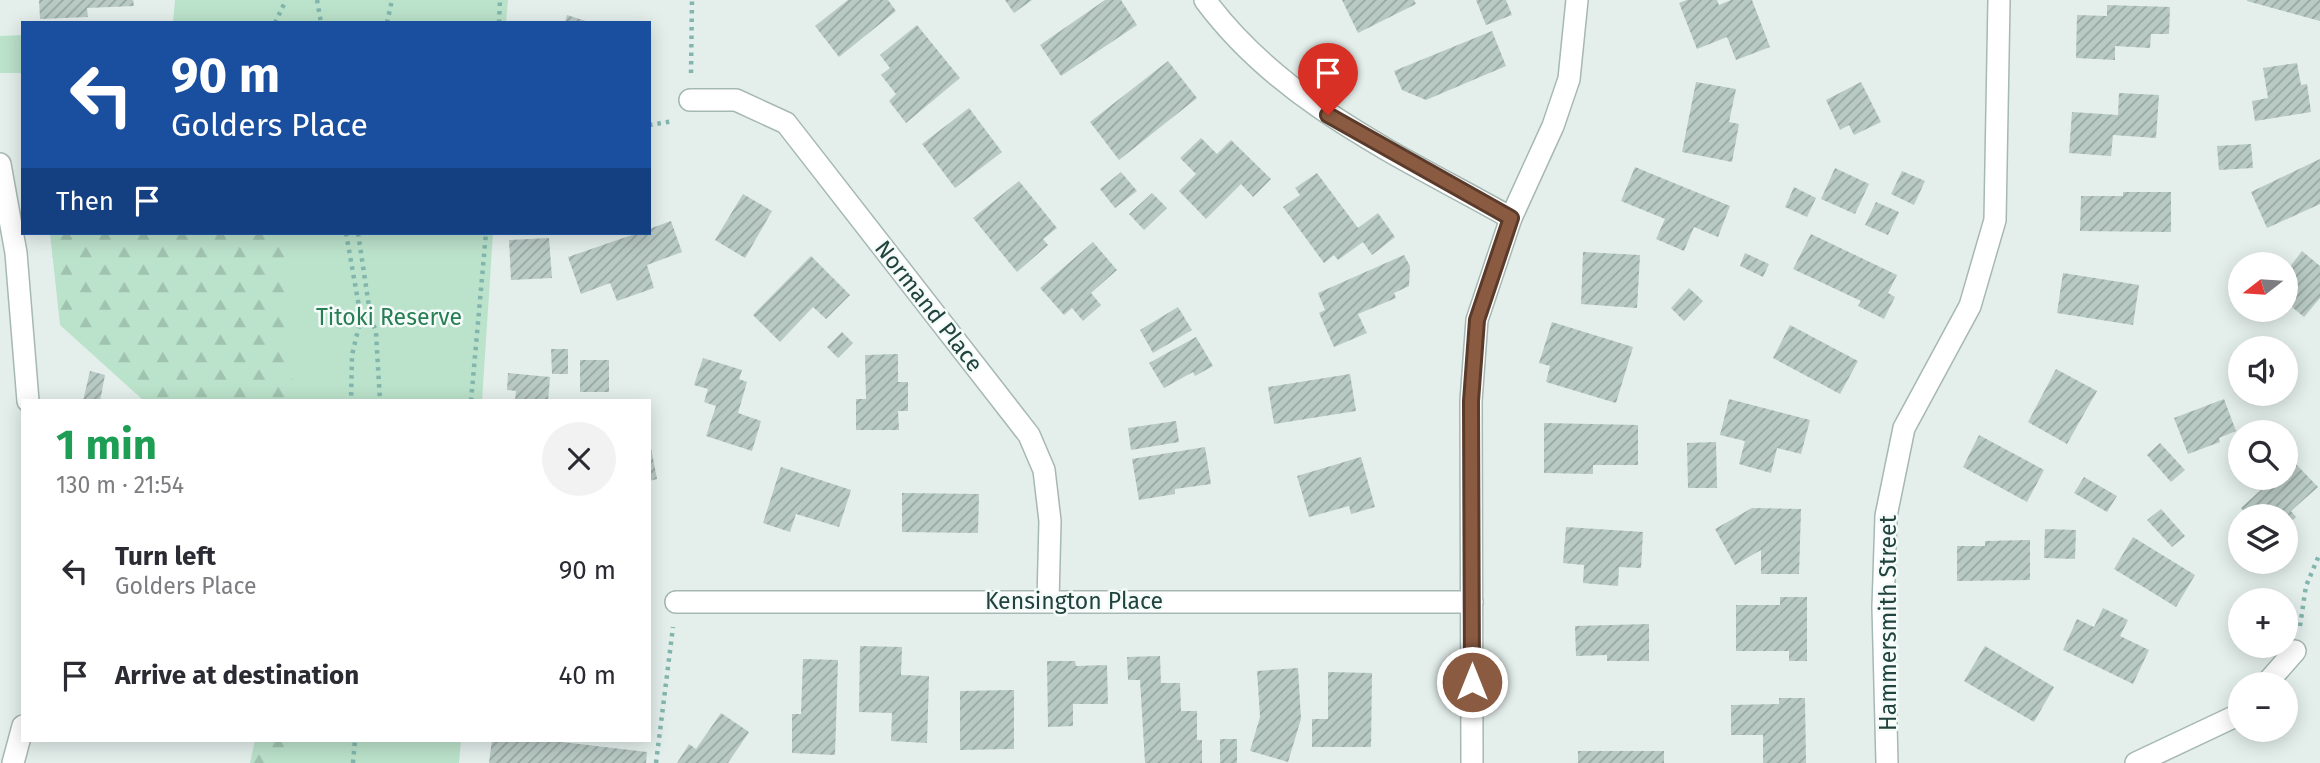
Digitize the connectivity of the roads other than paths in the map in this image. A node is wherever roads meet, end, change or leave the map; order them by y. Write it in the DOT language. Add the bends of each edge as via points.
graph roads {
  1 [pos="1205,0"];
  2 [pos="1577,0"];
  3 [pos="1999,0"];
  4 [pos="690,100"];
  5 [pos="0,164"];
  6 [pos="1511,218"];
  7 [pos="28,399"];
  8 [pos="1048,601"];
  9 [pos="676,602"];
  10 [pos="1472,602"];
  11 [pos="2289,658"];
  12 [pos="2277,672"];
  13 [pos="2228,720"];
  14 [pos="21,733"];
  15 [pos="13,763"];
  16 [pos="1472,763"];
  17 [pos="1888,763"];
  18 [pos="2136,763"];
  1 -- 6 [label="street" via="1231,35 1316,107"];
  2 -- 6 [label="street" via="1569,79"];
  3 -- 17 [label="street, Hammersmith Street" via="1995,220 1970,306 1905,428 1886,516 1883,607"];
  4 -- 8 [label="street, Normand Place" via="736,100 786,123 1029,435 1044,470 1050,521"];
  5 -- 7 [label="street" via="16,253"];
  6 -- 10 [label="street" via="1477,320 1471,401"];
  8 -- 9 [label="street, Kensington Place"];
  8 -- 10 [label="street, Kensington Place"];
  10 -- 16 [label="street"];
  11 -- 12 [label="street"];
  13 -- 18 [label="street"];
  14 -- 15 [label="street"];
}
